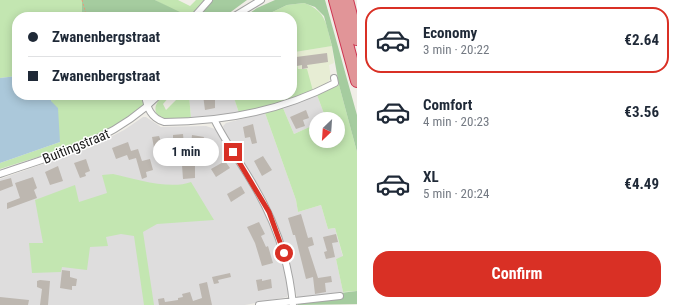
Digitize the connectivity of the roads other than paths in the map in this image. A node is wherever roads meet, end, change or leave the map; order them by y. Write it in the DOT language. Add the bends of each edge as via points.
graph roads {
  1 [pos="209,0"];
  2 [pos="261,0"];
  3 [pos="335,0"];
  4 [pos="347,0"];
  5 [pos="198,12"];
  6 [pos="241,12"];
  7 [pos="357,39"];
  8 [pos="334,78"];
  9 [pos="357,81"];
  10 [pos="146,100"];
  11 [pos="154,100"];
  12 [pos="297,100"];
  13 [pos="297,100"];
  14 [pos="147,107"];
  15 [pos="215,121"];
  16 [pos="0,174"];
  17 [pos="340,296"];
  18 [pos="293,303"];
  19 [pos="259,305"];
  1 -- 5 [label="street"];
  2 -- 6 [label="street"];
  3 -- 9 [label="highway"];
  4 -- 7 [label="highway"];
  8 -- 13 [label="street" via="335,83"];
  10 -- 14 [label="street"];
  11 -- 14 [label="street, Buitingstraat"];
  12 -- 15 [label="street"];
  14 -- 15 [label="street" via="155,117 164,122"];
  14 -- 16 [label="street, Buitingstraat" via="102,138"];
  15 -- 18 [label="street" via="269,212 284,253 293,291"];
  17 -- 18 [label="street"];
  18 -- 19 [label="street"];
}
